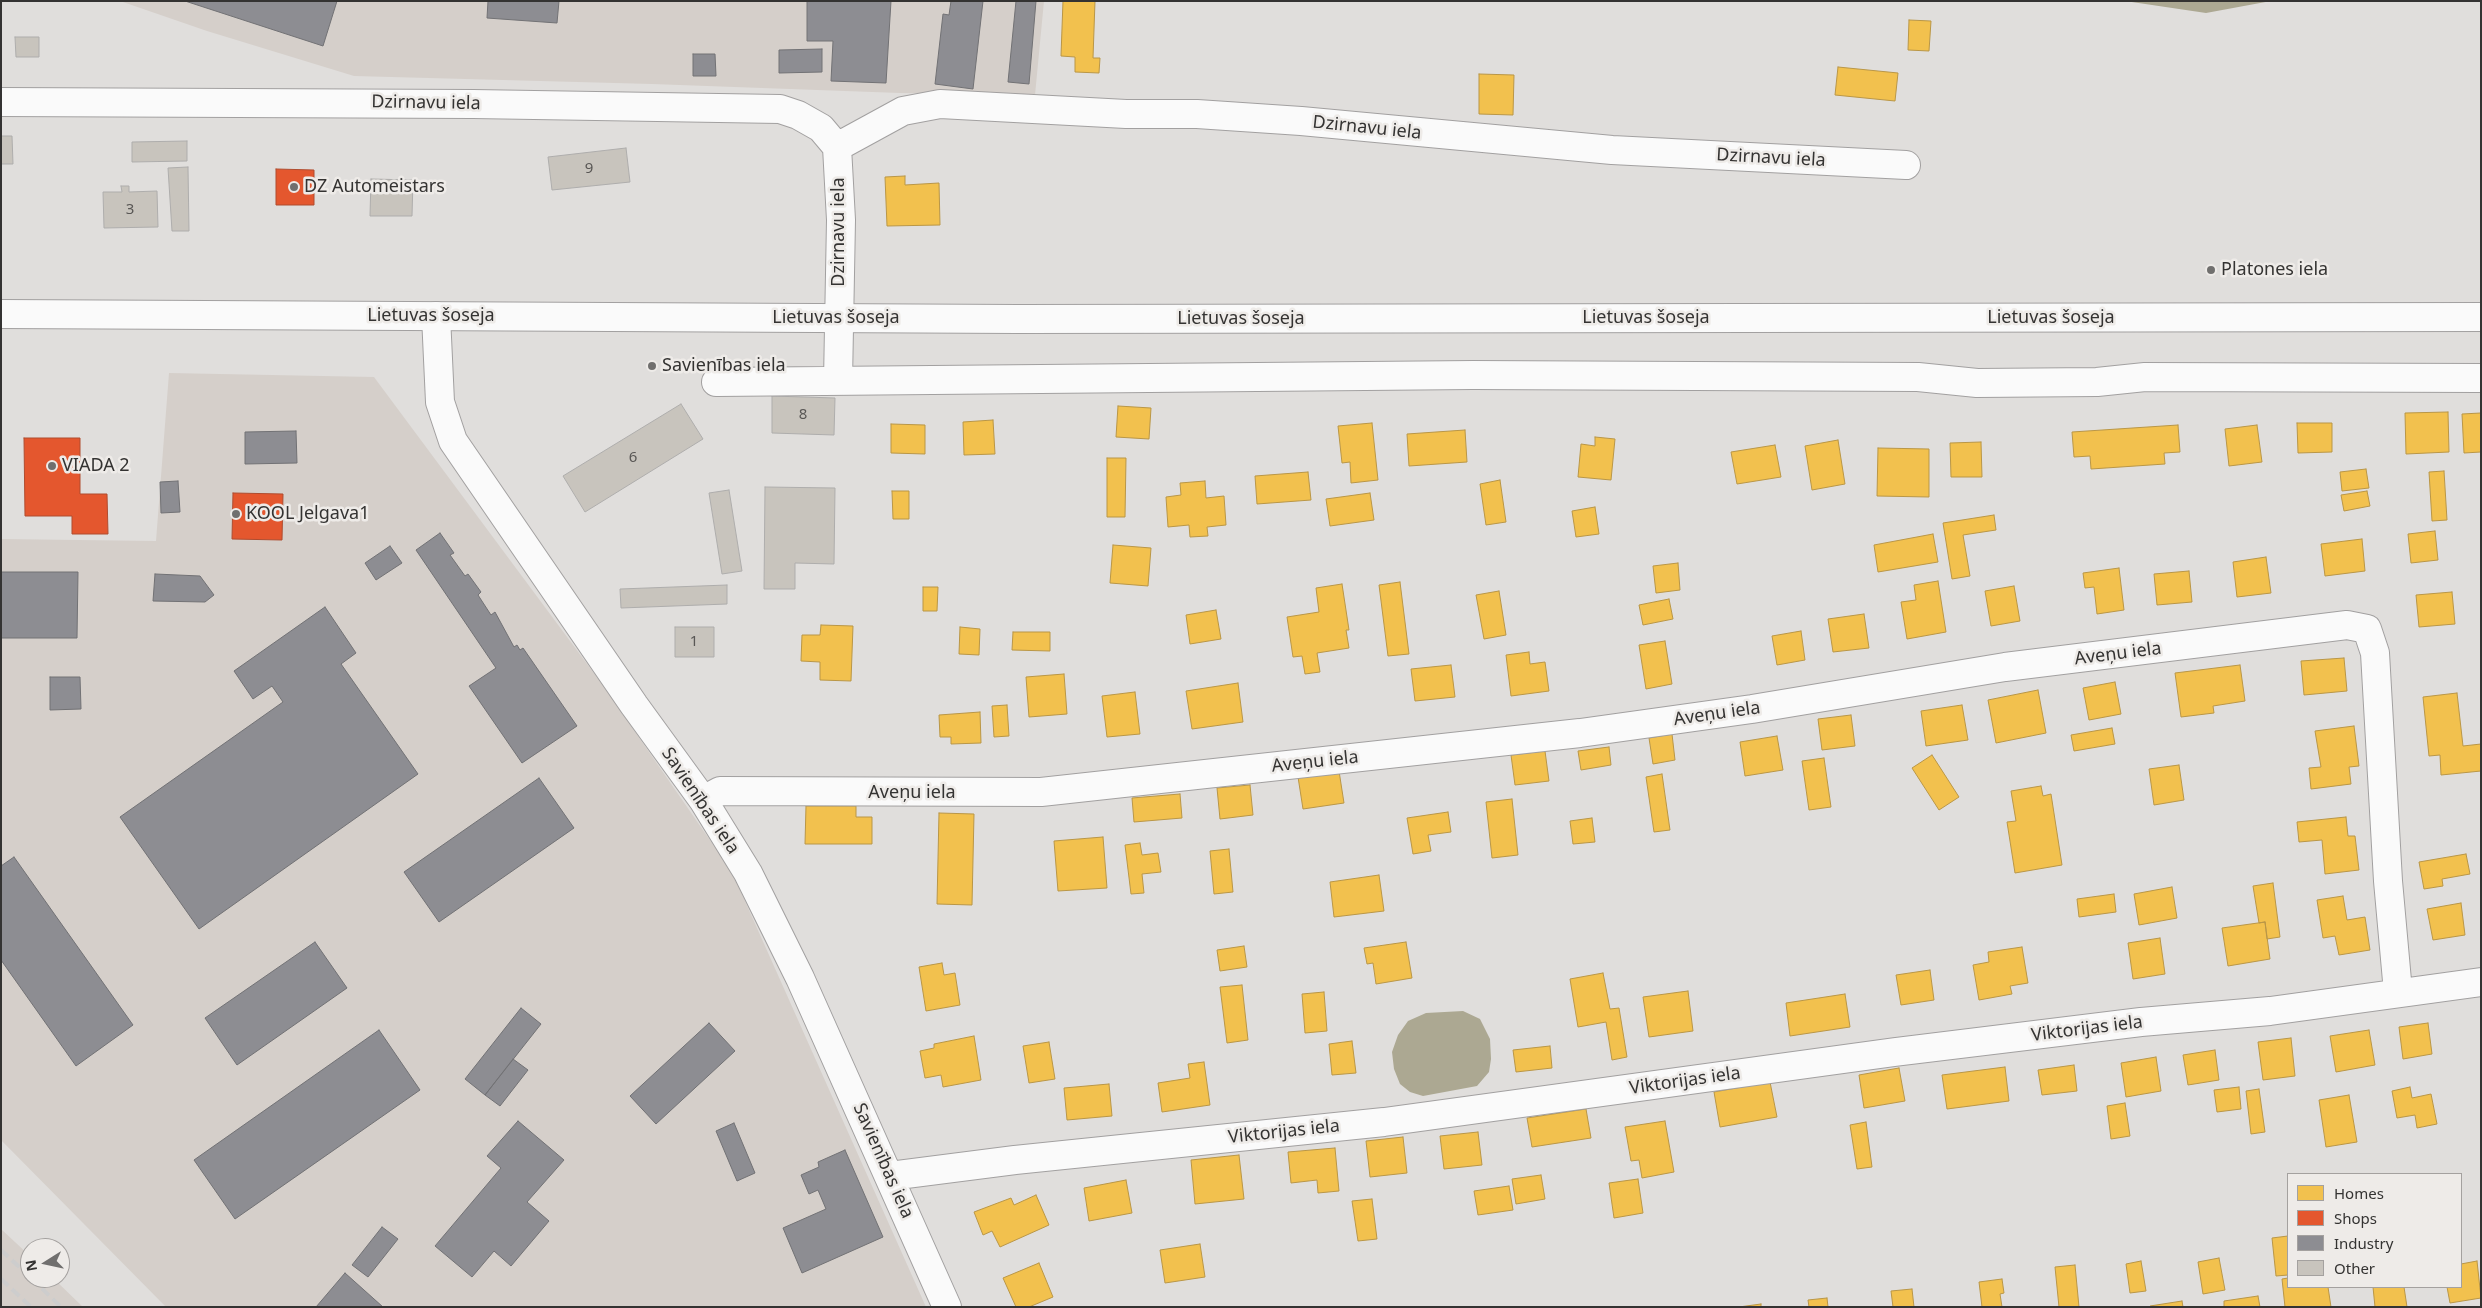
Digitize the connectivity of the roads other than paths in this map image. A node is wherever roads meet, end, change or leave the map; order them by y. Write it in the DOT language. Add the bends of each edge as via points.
graph roads {
  1 [pos="1,102"];
  2 [pos="837,147"];
  3 [pos="1906,165"];
  4 [pos="1,314"];
  5 [pos="436,316"];
  6 [pos="2481,317"];
  7 [pos="839,318"];
  8 [pos="2481,378"];
  9 [pos="838,381"];
  10 [pos="716,382"];
  11 [pos="703,800"];
  12 [pos="2481,982"];
  13 [pos="2398,992"];
  14 [pos="890,1176"];
  15 [pos="947,1307"];
  1 -- 2 [label="street, Dzirnavu iela" via="355,102 780,109 798,114 821,128"];
  2 -- 3 [label="street, Dzirnavu iela" via="903,111 940,104 1126,114 1196,114 1612,150"];
  2 -- 7 [label="street, Dzirnavu iela" via="841,220"];
  4 -- 5 [label="street, Lietuvas šoseja"];
  5 -- 7 [label="street, Lietuvas šoseja"];
  5 -- 11 [label="street, Savienības iela" via="440,402 454,441"];
  6 -- 7 [label="street, Lietuvas šoseja"];
  7 -- 9 [label="street, Dzirnavu iela"];
  8 -- 9 [label="street" via="2145,377 2097,382 1977,383 1918,376 1463,375"];
  9 -- 10 [label="street"];
  11 -- 13 [label="street, Aveņu iela" via="720,791 1041,792 1580,733 1752,709 2005,667 2347,625 2367,629 2375,653"];
  11 -- 14 [label="street, Savienības iela" via="776,926"];
  12 -- 13 [label="street, Viktorijas iela"];
  13 -- 14 [label="street, Viktorijas iela" via="2270,1010 2140,1022 1895,1052 1384,1122"];
  14 -- 15 [label="street, Savienības iela"];
}
